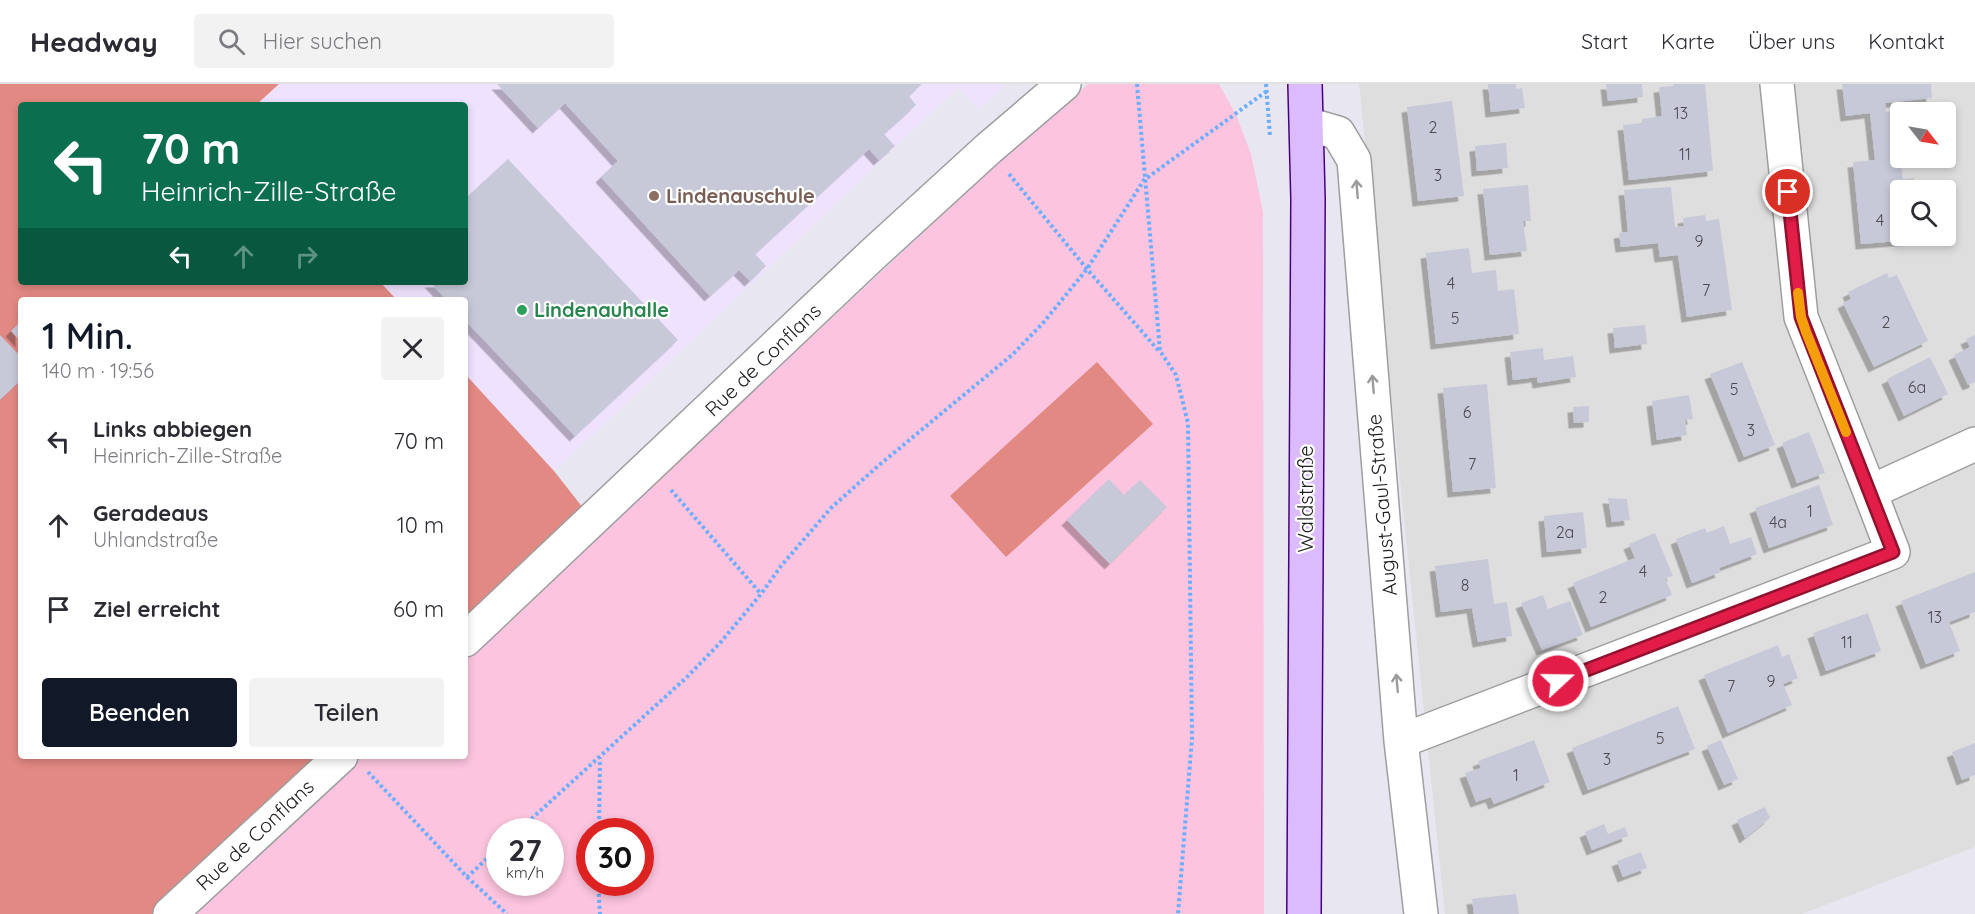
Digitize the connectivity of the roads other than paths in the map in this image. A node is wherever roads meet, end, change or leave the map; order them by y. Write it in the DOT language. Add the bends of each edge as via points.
graph roads {
  1 [pos="1064,84"];
  2 [pos="1305,84"];
  3 [pos="1777,84"];
  4 [pos="1307,124"];
  5 [pos="1975,444"];
  6 [pos="1870,492"];
  7 [pos="468,637"];
  8 [pos="1401,741"];
  9 [pos="351,760"];
  10 [pos="170,914"];
  11 [pos="1304,914"];
  12 [pos="1421,914"];
  1 -- 7 [label="street, Rue de Conflans" via="872,255"];
  2 -- 4 [label="main road, Waldstraße"];
  3 -- 6 [label="street" via="1801,317"];
  8 -- 4 [label="street, August-Gaul-Straße, one-way" via="1354,160 1338,133"];
  4 -- 11 [label="main road, Waldstraße"];
  5 -- 6 [label="street"];
  6 -- 8 [label="street" via="1893,552"];
  8 -- 12 [label="street, August-Gaul-Straße"];
  9 -- 10 [label="street, Rue de Conflans"];
}
